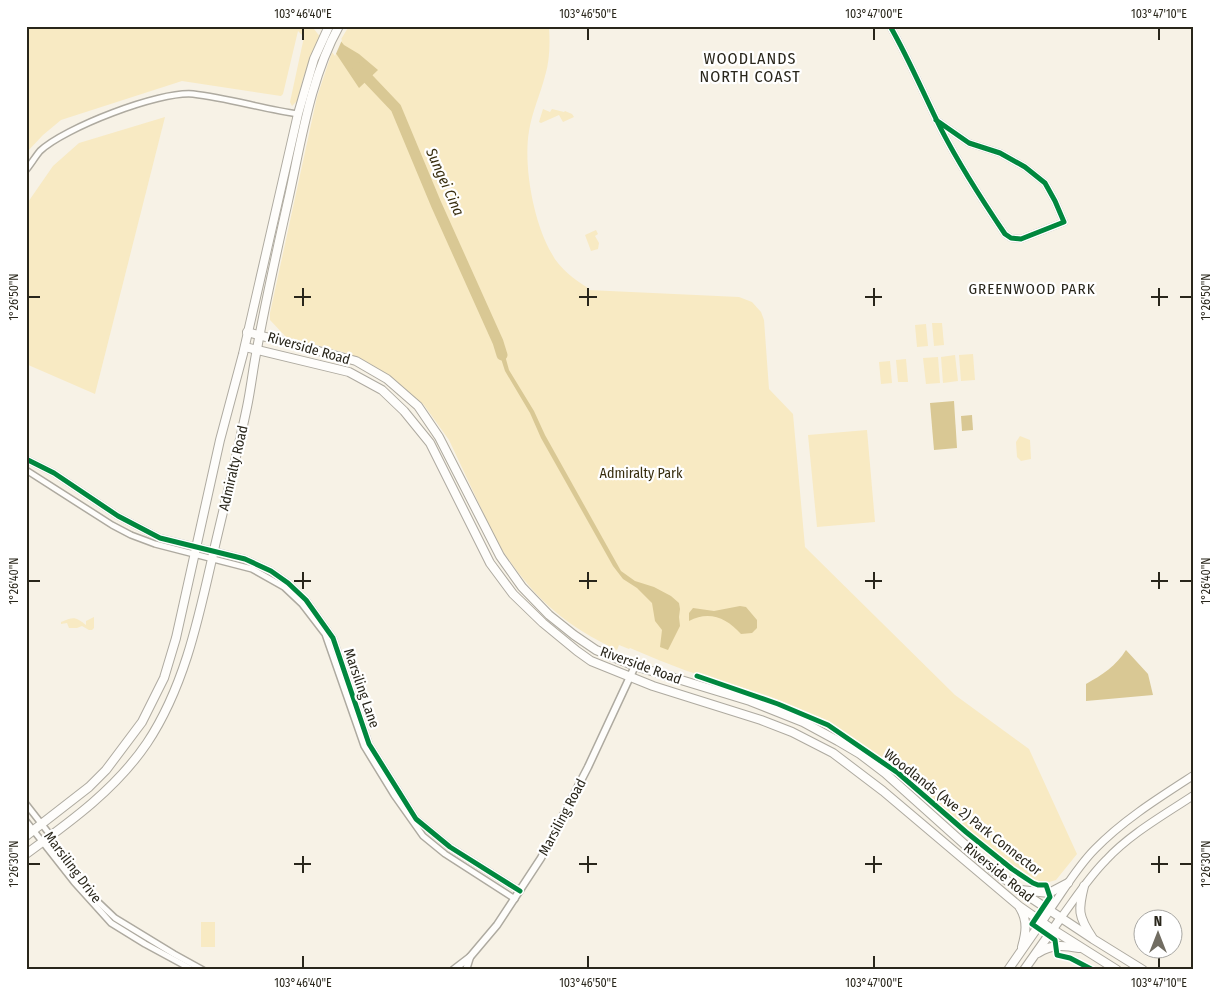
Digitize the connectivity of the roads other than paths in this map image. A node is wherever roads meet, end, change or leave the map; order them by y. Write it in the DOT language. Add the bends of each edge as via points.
graph roads {
  1 [pos="329,26"];
  2 [pos="890,26"];
  3 [pos="338,29"];
  4 [pos="298,114"];
  5 [pos="936,120"];
  6 [pos="26,170"];
  7 [pos="248,332"];
  8 [pos="260,334"];
  9 [pos="245,347"];
  10 [pos="257,350"];
  11 [pos="26,459"];
  12 [pos="26,470"];
  13 [pos="196,551"];
  14 [pos="213,555"];
  15 [pos="339,663"];
  16 [pos="635,666"];
  17 [pos="630,677"];
  18 [pos="1194,775"];
  19 [pos="1194,795"];
  20 [pos="26,804"];
  21 [pos="26,821"];
  22 [pos="42,824"];
  23 [pos="34,830"];
  24 [pos="26,836"];
  25 [pos="51,836"];
  26 [pos="43,842"];
  27 [pos="26,854"];
  28 [pos="1068,883"];
  29 [pos="1084,886"];
  30 [pos="1019,890"];
  31 [pos="520,891"];
  32 [pos="515,899"];
  33 [pos="1019,906"];
  34 [pos="1049,911"];
  35 [pos="1060,918"];
  36 [pos="1042,922"];
  37 [pos="1052,929"];
  38 [pos="1093,940"];
  39 [pos="1084,949"];
  40 [pos="1020,954"];
  41 [pos="1033,956"];
  42 [pos="470,957"];
  43 [pos="459,964"];
  44 [pos="193,970"];
  45 [pos="203,970"];
  46 [pos="453,970"];
  47 [pos="466,970"];
  48 [pos="1008,970"];
  49 [pos="1024,970"];
  50 [pos="1118,970"];
  51 [pos="1143,970"];
  1 -- 4 [label="main road, Admiralty Road" via="314,59"];
  2 -- 5 [label="street"];
  3 -- 8 [label="main road, Admiralty Road" via="316,82"];
  4 -- 6 [label="street" via="191,94 156,99 68,132 40,152"];
  4 -- 7 [label="main road, Admiralty Road"];
  5 -- 5 [label="street" via="969,143 1000,153 1025,167 1045,183 1064,222 1021,239 1005,234 973,187"];
  7 -- 8 [label="main road, Riverside Road"];
  7 -- 9 [label="main road, Admiralty Road"];
  8 -- 10 [label="main road, Admiralty Road"];
  8 -- 16 [label="main road, Riverside Road" via="356,361 386,379 418,406 439,437 492,543 522,587 574,635 596,650"];
  9 -- 10 [label="main road, Riverside Road"];
  9 -- 13 [label="main road, Admiralty Road" via="222,431"];
  10 -- 14 [label="main road, Admiralty Road"];
  10 -- 17 [label="main road, Riverside Road" via="349,372 382,390 430,443 490,563 513,594 549,629 591,661"];
  11 -- 13 [label="street, Marsiling Lane" via="54,473 118,516 160,538"];
  12 -- 13 [label="street, Marsiling Lane" via="121,530 155,544"];
  13 -- 14 [label="street, Marsiling Lane"];
  13 -- 22 [label="main road, Admiralty Road" via="171,658 142,722 106,770"];
  14 -- 15 [label="street, Marsiling Lane" via="270,577 284,587 325,634"];
  14 -- 25 [label="main road, Admiralty Road" via="186,660 157,728 117,780"];
  15 -- 31 [label="street, Marsiling Lane" via="369,744 416,819 450,847"];
  15 -- 32 [label="street, Marsiling Lane" via="364,746 423,836"];
  16 -- 17 [label="street, Marsiling Road"];
  16 -- 30 [label="main road, Riverside Road" via="750,701 803,722 838,741 892,779"];
  17 -- 31 [label="street, Marsiling Road" via="588,767"];
  17 -- 33 [label="main road, Riverside Road" via="743,713 792,732 833,753 921,822"];
  18 -- 28 [label="main road" via="1111,835 1095,849"];
  19 -- 29 [label="main road" via="1120,847"];
  20 -- 22 [label="street, Marsiling Drive"];
  21 -- 23 [label="street, Marsiling Drive"];
  22 -- 23 [label="main road, Admiralty Road"];
  22 -- 25 [label="street, Marsiling Drive"];
  23 -- 24 [label="main road, Admiralty Road"];
  23 -- 26 [label="street, Marsiling Drive"];
  25 -- 26 [label="main road, Admiralty Road"];
  25 -- 45 [label="street, Marsiling Drive" via="82,883 114,918"];
  26 -- 27 [label="main road, Admiralty Road"];
  26 -- 44 [label="street, Marsiling Drive" via="111,923"];
  28 -- 30 [label="main road" via="1049,893"];
  28 -- 34 [label="main road"];
  29 -- 35 [label="main road"];
  29 -- 38 [label="main road" via="1079,913"];
  30 -- 34 [label="main road, Riverside Road"];
  31 -- 32 [label="street, Marsiling Road"];
  32 -- 42 [label="street, Marsiling Road"];
  33 -- 36 [label="main road, Riverside Road"];
  33 -- 40 [label="main road" via="1024,915 1026,933"];
  34 -- 35 [label="main road, Riverside Road"];
  34 -- 36 [label="main road"];
  35 -- 37 [label="main road"];
  35 -- 38 [label="main road, Riverside Road"];
  36 -- 37 [label="main road, Riverside Road"];
  36 -- 40 [label="main road"];
  37 -- 39 [label="main road, Riverside Road"];
  37 -- 41 [label="main road"];
  38 -- 51 [label="main road, Riverside Road"];
  39 -- 41 [label="main road" via="1056,945"];
  39 -- 50 [label="main road, Riverside Road"];
  40 -- 48 [label="main road"];
  41 -- 49 [label="main road"];
  42 -- 43 [label="street, Marsiling Road"];
  42 -- 47 [label="street, Marsiling Road"];
  43 -- 46 [label="street, Marsiling Road"];
  43 -- 47 [label="street"];
}
